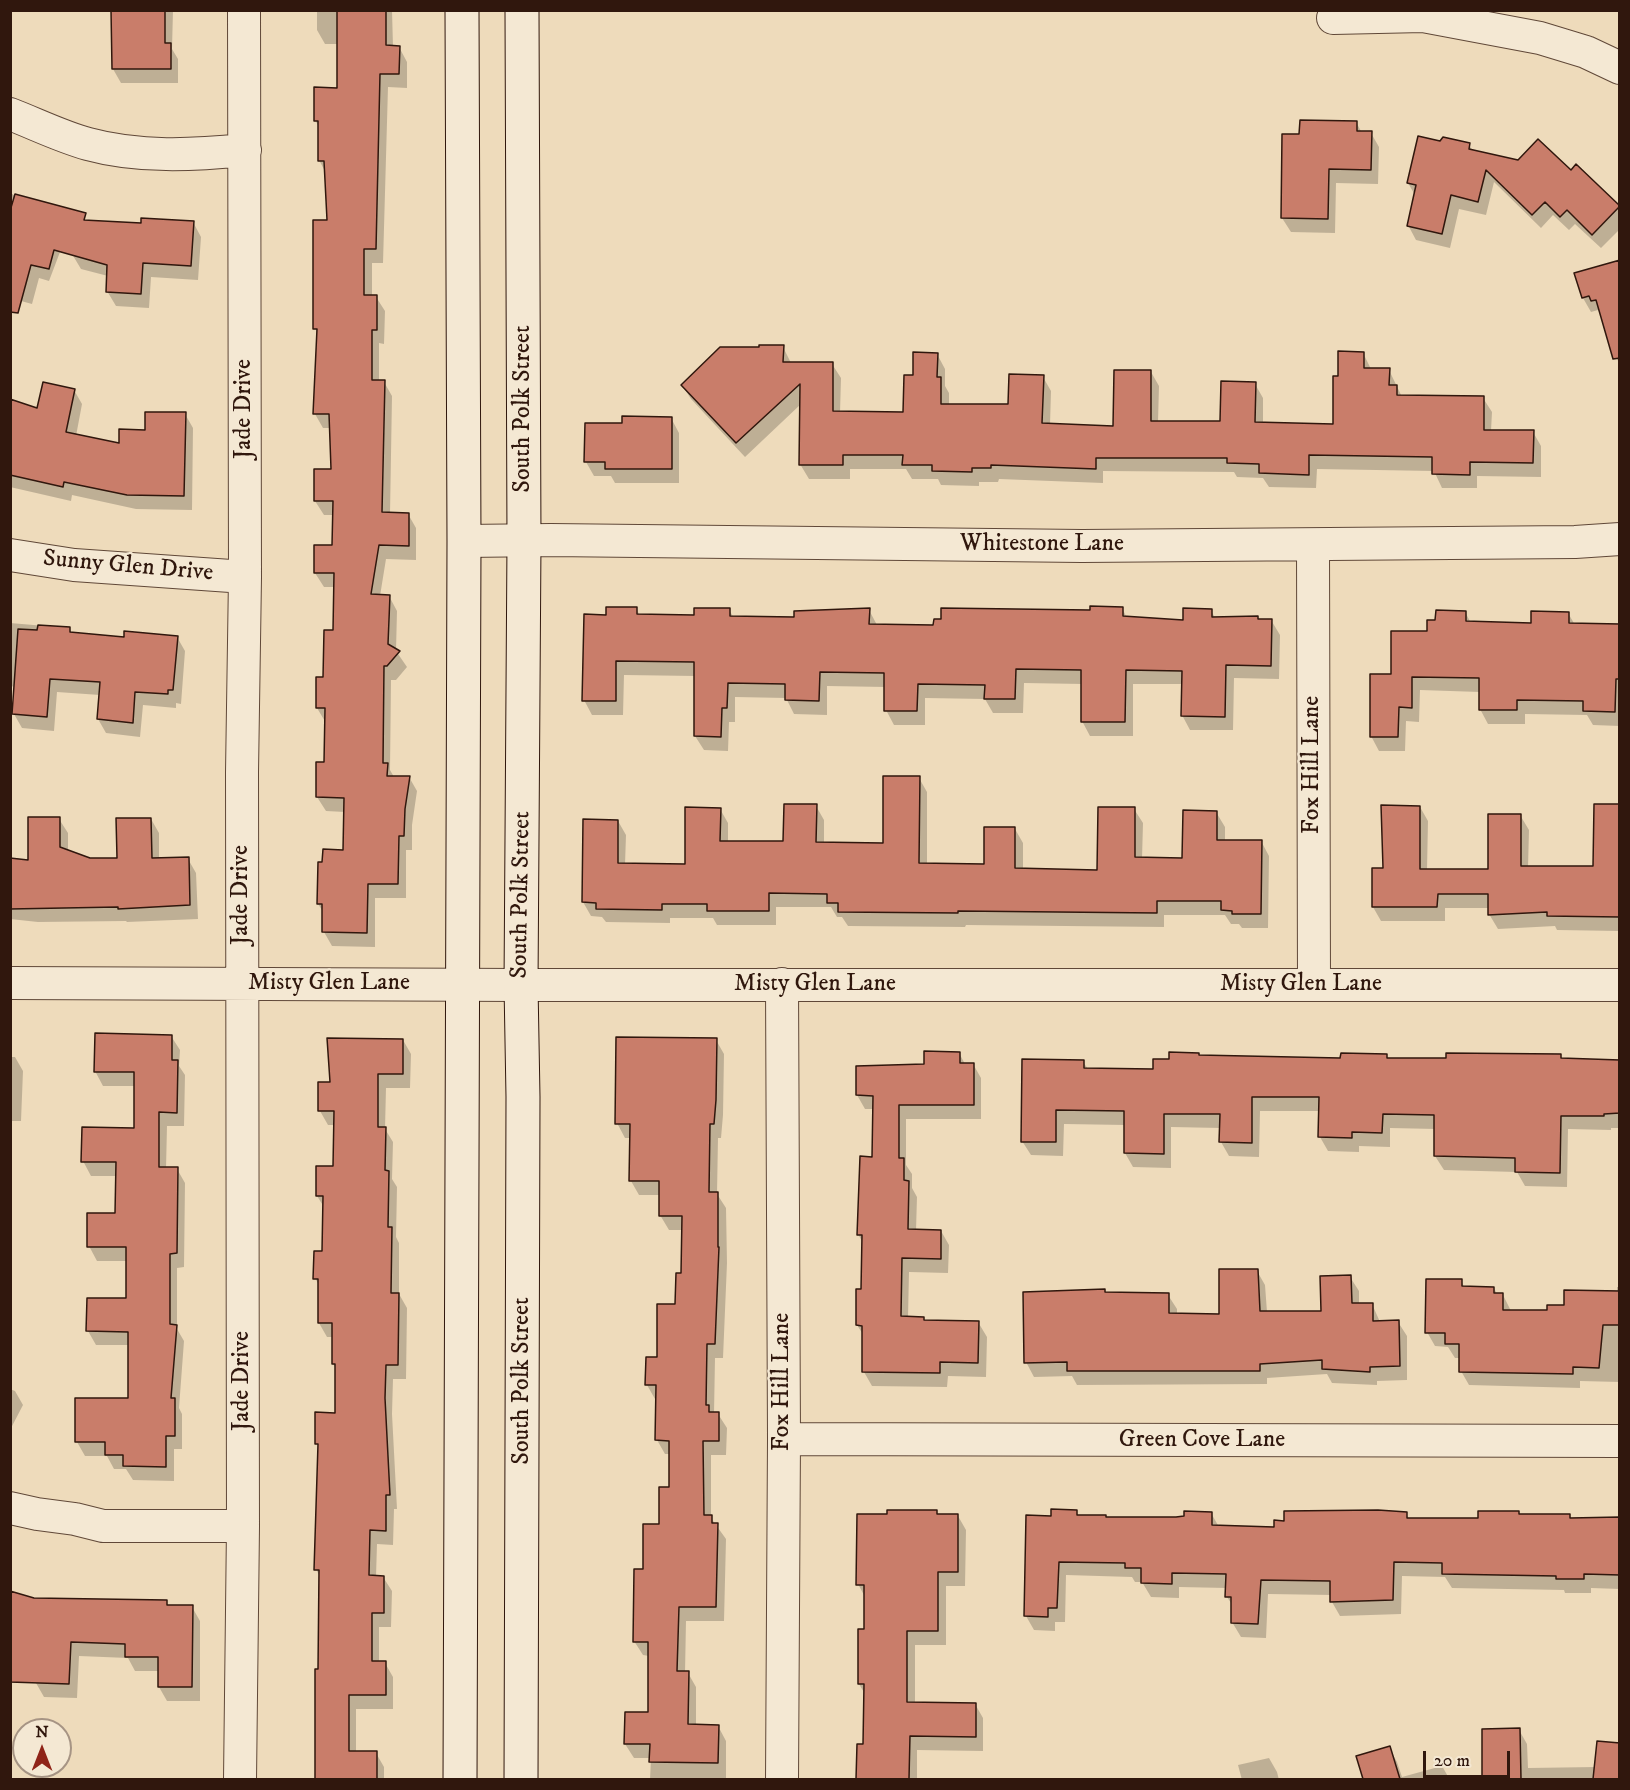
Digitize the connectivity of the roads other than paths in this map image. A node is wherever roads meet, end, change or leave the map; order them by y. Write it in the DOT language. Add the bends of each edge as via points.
graph roads {
  1 [pos="244,10"];
  2 [pos="462,10"];
  3 [pos="522,10"];
  4 [pos="1333,18"];
  5 [pos="1620,68"];
  6 [pos="10,114"];
  7 [pos="245,150"];
  8 [pos="1620,539"];
  9 [pos="464,541"];
  10 [pos="524,541"];
  11 [pos="1313,546"];
  12 [pos="10,555"];
  13 [pos="246,578"];
  14 [pos="10,983"];
  15 [pos="462,984"];
  16 [pos="782,984"];
  17 [pos="242,985"];
  18 [pos="521,985"];
  19 [pos="1314,985"];
  20 [pos="1620,985"];
  21 [pos="783,1439"];
  22 [pos="1620,1441"];
  23 [pos="10,1508"];
  24 [pos="243,1527"];
  25 [pos="240,1779"];
  26 [pos="460,1779"];
  27 [pos="521,1779"];
  28 [pos="782,1779"];
  1 -- 7 [label="street, Jade Drive"];
  2 -- 9 [label="main road"];
  3 -- 10 [label="main road, South Polk Street"];
  4 -- 5 [label="street" via="1423,16 1540,38 1586,52"];
  6 -- 7 [label="street" via="88,144 134,152 195,155"];
  7 -- 13 [label="street, Jade Drive"];
  8 -- 11 [label="street, Whitestone Lane"];
  9 -- 10 [label="street, Whitestone Lane"];
  9 -- 15 [label="main road"];
  10 -- 11 [label="street, Whitestone Lane"];
  10 -- 18 [label="main road, South Polk Street"];
  11 -- 19 [label="street, Fox Hill Lane"];
  12 -- 13 [label="street, Sunny Glen Drive" via="74,566"];
  13 -- 17 [label="street, Jade Drive"];
  14 -- 17 [label="street, Misty Glen Lane"];
  15 -- 17 [label="street, Misty Glen Lane"];
  15 -- 18 [label="street, Misty Glen Lane"];
  15 -- 26 [label="main road"];
  16 -- 18 [label="street, Misty Glen Lane"];
  16 -- 19 [label="street, Misty Glen Lane"];
  16 -- 21 [label="street, Fox Hill Lane"];
  17 -- 24 [label="street, Jade Drive"];
  18 -- 27 [label="main road, South Polk Street"];
  19 -- 20 [label="street, Misty Glen Lane"];
  21 -- 22 [label="street, Green Cove Lane"];
  21 -- 28 [label="street, Fox Hill Lane"];
  23 -- 24 [label="street" via="103,1527"];
  24 -- 25 [label="street, Jade Drive"];
}
